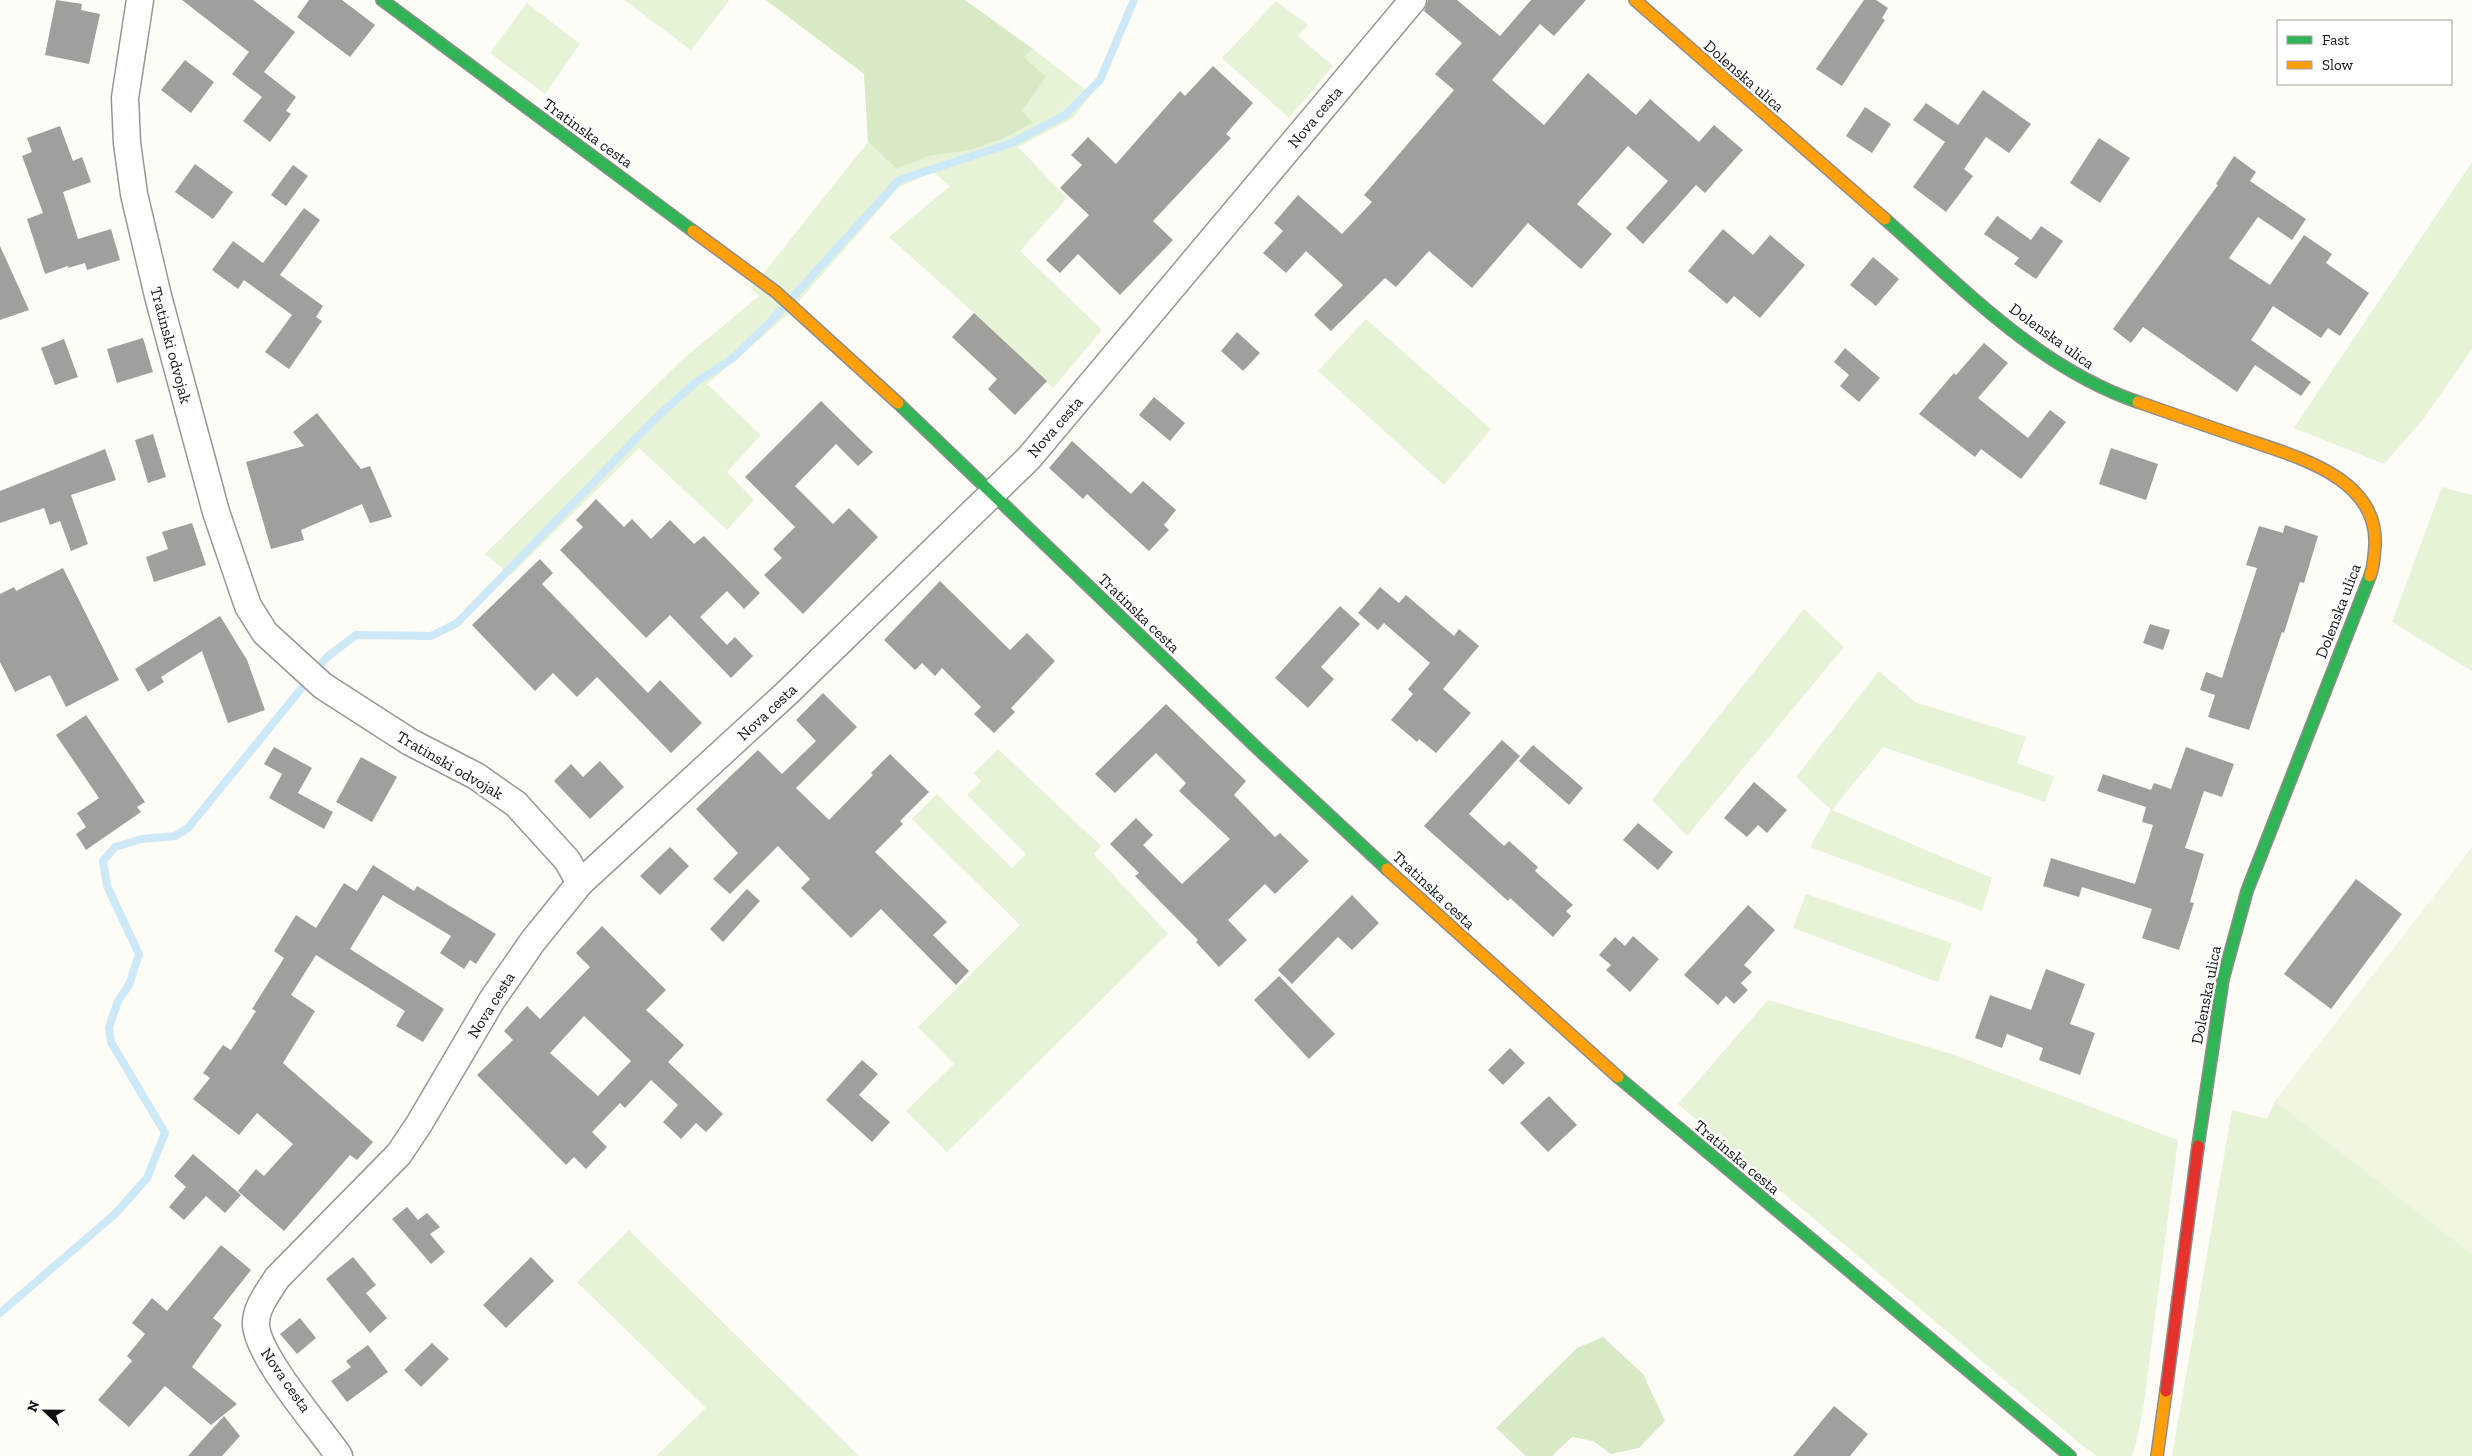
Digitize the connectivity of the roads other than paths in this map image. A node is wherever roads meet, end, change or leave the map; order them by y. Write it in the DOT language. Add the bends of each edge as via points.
graph roads {
  1 [pos="140,0"];
  2 [pos="382,0"];
  3 [pos="1413,0"];
  4 [pos="1635,0"];
  5 [pos="993,495"];
  6 [pos="580,883"];
  7 [pos="339,1456"];
  8 [pos="2070,1456"];
  9 [pos="2157,1456"];
  1 -- 6 [label="street, Tratinski odvojak" via="125,98 134,194 216,512 248,606 265,633 323,686 410,742 476,776 516,804 567,860"];
  2 -- 5 [label="main road, Tratinska cesta" via="776,292 874,380"];
  3 -- 5 [label="street, Nova cesta" via="1071,409"];
  4 -- 9 [label="main road, Dolenska ulica" via="1974,297 2071,373 2107,392 2147,407 2308,461 2337,477 2357,495 2371,514 2375,538 2373,568 2246,891 2223,979"];
  5 -- 6 [label="street, Nova cesta" via="780,699"];
  5 -- 8 [label="main road, Tratinska cesta" via="1258,749 1469,945 1662,1116"];
  6 -- 7 [label="street, Nova cesta" via="492,1000 399,1154 277,1278 263,1300 256,1322 259,1340"];
}
